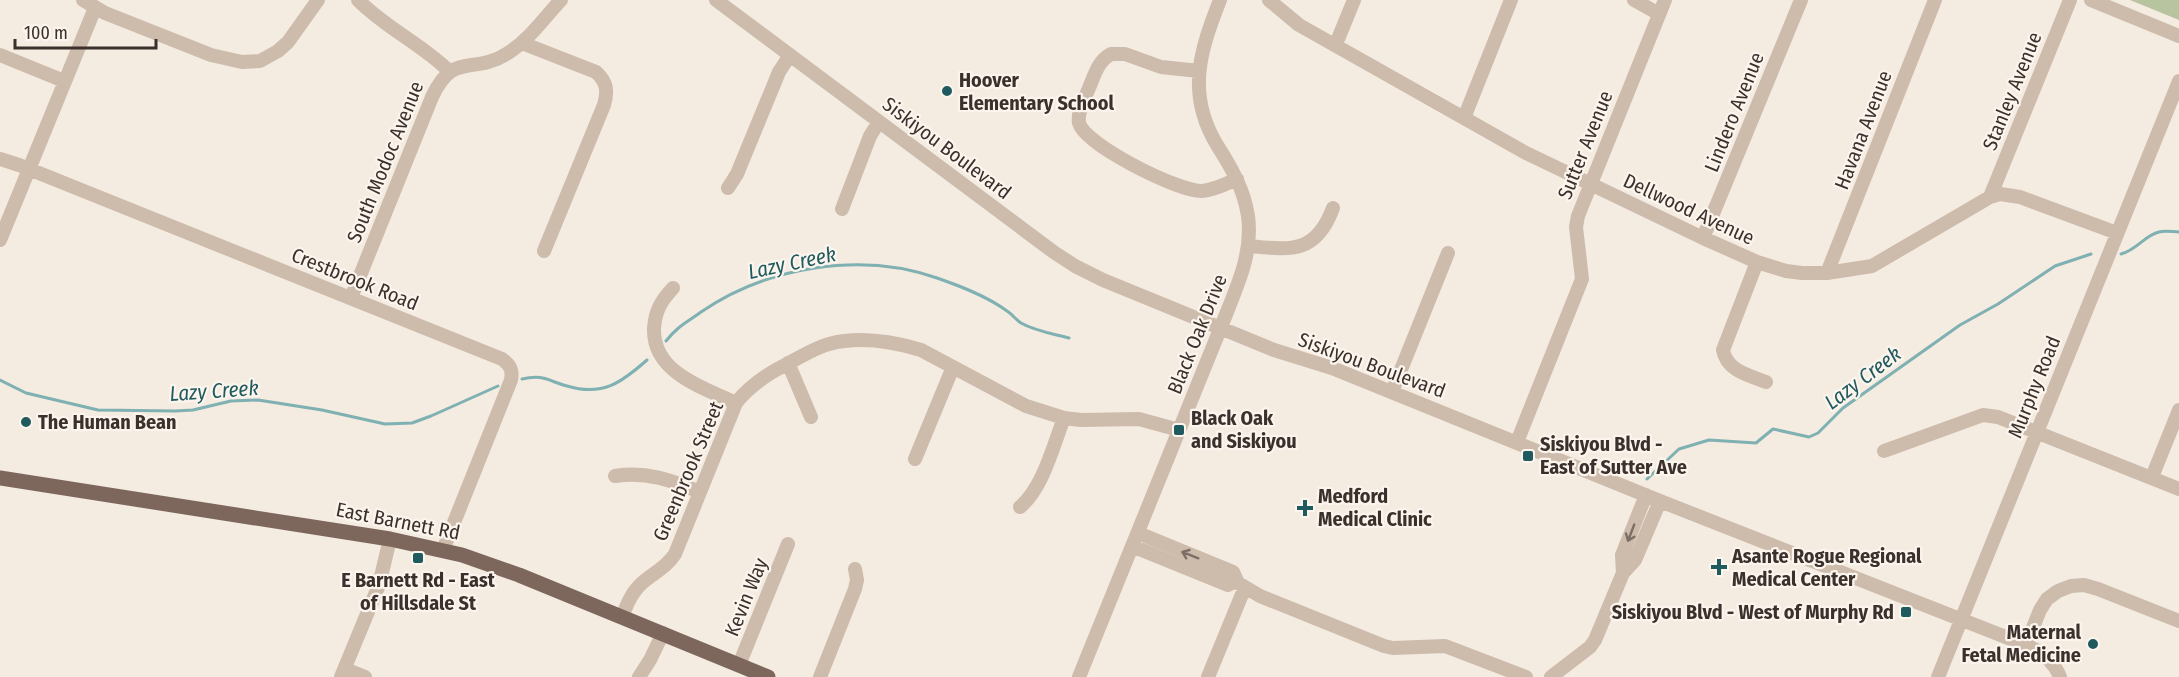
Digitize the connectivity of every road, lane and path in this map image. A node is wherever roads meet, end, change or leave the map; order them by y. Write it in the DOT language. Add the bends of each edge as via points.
graph roads {
  1 [pos="83,0"];
  2 [pos="318,0"];
  3 [pos="358,0"];
  4 [pos="561,0"];
  5 [pos="716,0"];
  6 [pos="1220,0"];
  7 [pos="1269,0"];
  8 [pos="1354,0"];
  9 [pos="1511,0"];
  10 [pos="1634,0"];
  11 [pos="1665,0"];
  12 [pos="1801,0"];
  13 [pos="1935,0"];
  14 [pos="2070,0"];
  15 [pos="2091,0"];
  16 [pos="95,8"];
  17 [pos="1659,14"];
  18 [pos="2179,36"];
  19 [pos="522,43"];
  20 [pos="1336,44"];
  21 [pos="0,55"];
  22 [pos="790,55"];
  23 [pos="449,71"];
  24 [pos="1198,71"];
  25 [pos="64,81"];
  26 [pos="2179,81"];
  27 [pos="2173,113"];
  28 [pos="1464,118"];
  29 [pos="879,122"];
  30 [pos="0,159"];
  31 [pos="29,169"];
  32 [pos="1237,178"];
  33 [pos="1590,185"];
  34 [pos="728,188"];
  35 [pos="1990,197"];
  36 [pos="1333,208"];
  37 [pos="842,209"];
  38 [pos="2117,233"];
  39 [pos="1703,238"];
  40 [pos="0,240"];
  41 [pos="1248,246"];
  42 [pos="544,251"];
  43 [pos="1448,253"];
  44 [pos="1758,262"];
  45 [pos="1827,273"];
  46 [pos="673,288"];
  47 [pos="351,298"];
  48 [pos="1221,328"];
  49 [pos="788,363"];
  50 [pos="953,368"];
  51 [pos="1766,382"];
  52 [pos="1392,392"];
  53 [pos="736,403"];
  54 [pos="2179,410"];
  55 [pos="811,417"];
  56 [pos="1064,418"];
  57 [pos="1179,430"];
  58 [pos="2037,433"];
  59 [pos="1517,442"];
  60 [pos="1884,451"];
  61 [pos="915,459"];
  62 [pos="615,476"];
  63 [pos="2152,477"];
  64 [pos="0,478"];
  65 [pos="2179,489"];
  66 [pos="700,492"];
  67 [pos="1646,495"];
  68 [pos="1660,501"];
  69 [pos="1020,507"];
  70 [pos="390,539"];
  71 [pos="1135,540"];
  72 [pos="788,544"];
  73 [pos="443,550"];
  74 [pos="855,568"];
  75 [pos="1623,573"];
  76 [pos="1240,584"];
  77 [pos="621,616"];
  78 [pos="1960,619"];
  79 [pos="2179,621"];
  80 [pos="663,633"];
  81 [pos="2026,645"];
  82 [pos="739,665"];
  83 [pos="343,673"];
  84 [pos="365,677"];
  85 [pos="639,677"];
  86 [pos="768,677"];
  87 [pos="820,677"];
  88 [pos="1079,677"];
  89 [pos="1208,677"];
  90 [pos="1526,677"];
  91 [pos="1551,677"];
  92 [pos="1938,677"];
  93 [pos="2060,677"];
  1 -- 16 [label="street"];
  2 -- 16 [label="street" via="278,51 260,61 242,62 211,55"];
  3 -- 23 [label="street"];
  4 -- 19 [label="street, South Modoc Avenue"];
  5 -- 22 [label="street, Siskiyou Boulevard"];
  6 -- 24 [label="street, Black Oak Drive" via="1206,34"];
  7 -- 20 [label="street, Dellwood Avenue" via="1299,25"];
  8 -- 20 [label="street"];
  9 -- 28 [label="street"];
  10 -- 17 [label="street"];
  11 -- 17 [label="street, Sutter Avenue"];
  12 -- 39 [label="street, Lindero Avenue"];
  13 -- 45 [label="street, Havana Avenue"];
  14 -- 35 [label="street, Stanley Avenue"];
  15 -- 18 [label="street"];
  16 -- 25 [label="street"];
  17 -- 33 [label="street, Sutter Avenue"];
  19 -- 23 [label="street, South Modoc Avenue" via="498,58"];
  19 -- 42 [label="street" via="596,72 607,90"];
  20 -- 28 [label="street, Dellwood Avenue"];
  21 -- 25 [label="street"];
  22 -- 29 [label="street, Siskiyou Boulevard"];
  22 -- 34 [label="street"];
  23 -- 47 [label="street, South Modoc Avenue" via="432,97"];
  24 -- 32 [label="street, Black Oak Drive" via="1208,128"];
  24 -- 32 [label="street" via="1161,68 1125,54 1111,54 1098,65 1079,113 1080,126 1112,153 1180,187 1203,191"];
  25 -- 31 [label="street"];
  26 -- 27 [label="street, Murphy Road"];
  27 -- 38 [label="street, Murphy Road"];
  28 -- 33 [label="street, Dellwood Avenue"];
  29 -- 37 [label="street"];
  29 -- 48 [label="street, Siskiyou Boulevard" via="1075,266"];
  30 -- 31 [label="street, Crestbrook Road"];
  31 -- 40 [label="street"];
  31 -- 47 [label="street, Crestbrook Road"];
  32 -- 41 [label="street, Black Oak Drive" via="1248,216"];
  33 -- 39 [label="street, Dellwood Avenue"];
  33 -- 59 [label="street, Sutter Avenue" via="1576,227 1582,279"];
  35 -- 38 [label="street" via="2020,198"];
  35 -- 45 [label="street, Dellwood Avenue" via="1872,266"];
  36 -- 41 [label="street" via="1319,236 1310,243 1285,249"];
  38 -- 58 [label="street, Murphy Road"];
  39 -- 44 [label="street, Dellwood Avenue"];
  41 -- 48 [label="street, Black Oak Drive" via="1241,278"];
  43 -- 52 [label="street"];
  44 -- 45 [label="street, Dellwood Avenue" via="1802,273"];
  44 -- 51 [label="street" via="1723,350 1730,366"];
  46 -- 53 [label="street" via="656,310 655,345 660,357 688,380"];
  47 -- 73 [label="street, Crestbrook Road" via="502,359 511,369 509,387"];
  48 -- 52 [label="street, Siskiyou Boulevard"];
  48 -- 57 [label="street, Black Oak Drive"];
  49 -- 50 [label="street, Greenbrook Street" via="828,344 864,340 921,350"];
  49 -- 53 [label="street, Greenbrook Street" via="754,384"];
  49 -- 55 [label="street"];
  50 -- 56 [label="street, Greenbrook Street" via="1026,406"];
  50 -- 61 [label="street"];
  52 -- 59 [label="street, Siskiyou Boulevard"];
  53 -- 66 [label="street, Greenbrook Street"];
  54 -- 63 [label="street"];
  56 -- 57 [label="street, Greenbrook Street" via="1139,419"];
  56 -- 69 [label="street" via="1037,488"];
  57 -- 71 [label="street, Black Oak Drive"];
  58 -- 60 [label="street" via="1998,417 1983,416"];
  58 -- 63 [label="street"];
  58 -- 78 [label="street, Murphy Road"];
  59 -- 67 [label="street, Siskiyou Boulevard"];
  62 -- 66 [label="street" via="655,475"];
  63 -- 65 [label="street"];
  64 -- 70 [label="main road, East Barnett Rd"];
  66 -- 77 [label="street, Greenbrook Street" via="670,563 634,591"];
  67 -- 68 [label="street, Siskiyou Boulevard"];
  67 -- 75 [label="street, one-way" via="1622,555"];
  68 -- 75 [label="street" via="1635,560"];
  68 -- 78 [label="street, Siskiyou Boulevard"];
  70 -- 73 [label="main road, East Barnett Rd"];
  70 -- 83 [label="street" via="379,585"];
  71 -- 76 [label="street" via="1233,572"];
  71 -- 88 [label="street, Black Oak Drive"];
  72 -- 82 [label="street, Kevin Way"];
  73 -- 77 [label="main road, East Barnett Rd" via="519,574"];
  74 -- 87 [label="street" via="855,590"];
  75 -- 91 [label="street" via="1590,647"];
  76 -- 89 [label="street"];
  76 -- 90 [label="street" via="1260,596 1384,646 1445,646"];
  77 -- 80 [label="main road, East Barnett Rd"];
  78 -- 81 [label="street, Siskiyou Boulevard"];
  78 -- 92 [label="street, Murphy Road"];
  79 -- 81 [label="street" via="2098,589 2071,586 2047,599"];
  80 -- 82 [label="main road, East Barnett Rd"];
  80 -- 85 [label="street"];
  81 -- 93 [label="street, Siskiyou Boulevard" via="2046,656"];
  82 -- 86 [label="main road, East Barnett Rd"];
  83 -- 84 [label="street"];
}
